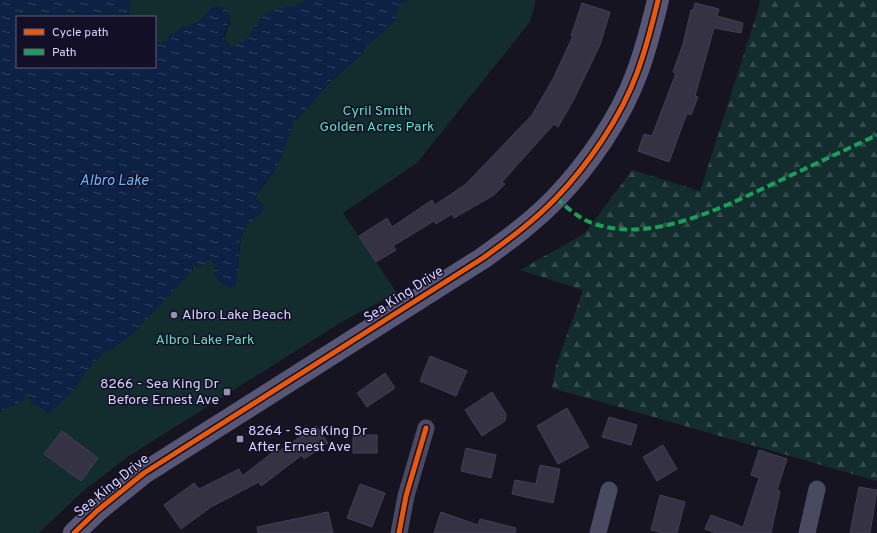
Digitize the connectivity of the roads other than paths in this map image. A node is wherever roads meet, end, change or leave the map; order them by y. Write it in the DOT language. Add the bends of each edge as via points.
graph roads {
  1 [pos="658,0"];
  2 [pos="426,428"];
  3 [pos="818,489"];
  4 [pos="609,490"];
  5 [pos="74,533"];
  6 [pos="399,533"];
  7 [pos="598,533"];
  8 [pos="807,533"];
  1 -- 5 [label="street, Sea King Drive" via="636,74 616,118 586,162 556,198 519,232 483,258 144,473"];
  2 -- 6 [label="street" via="406,496"];
  3 -- 8 [label="street"];
  4 -- 7 [label="street"];
}
